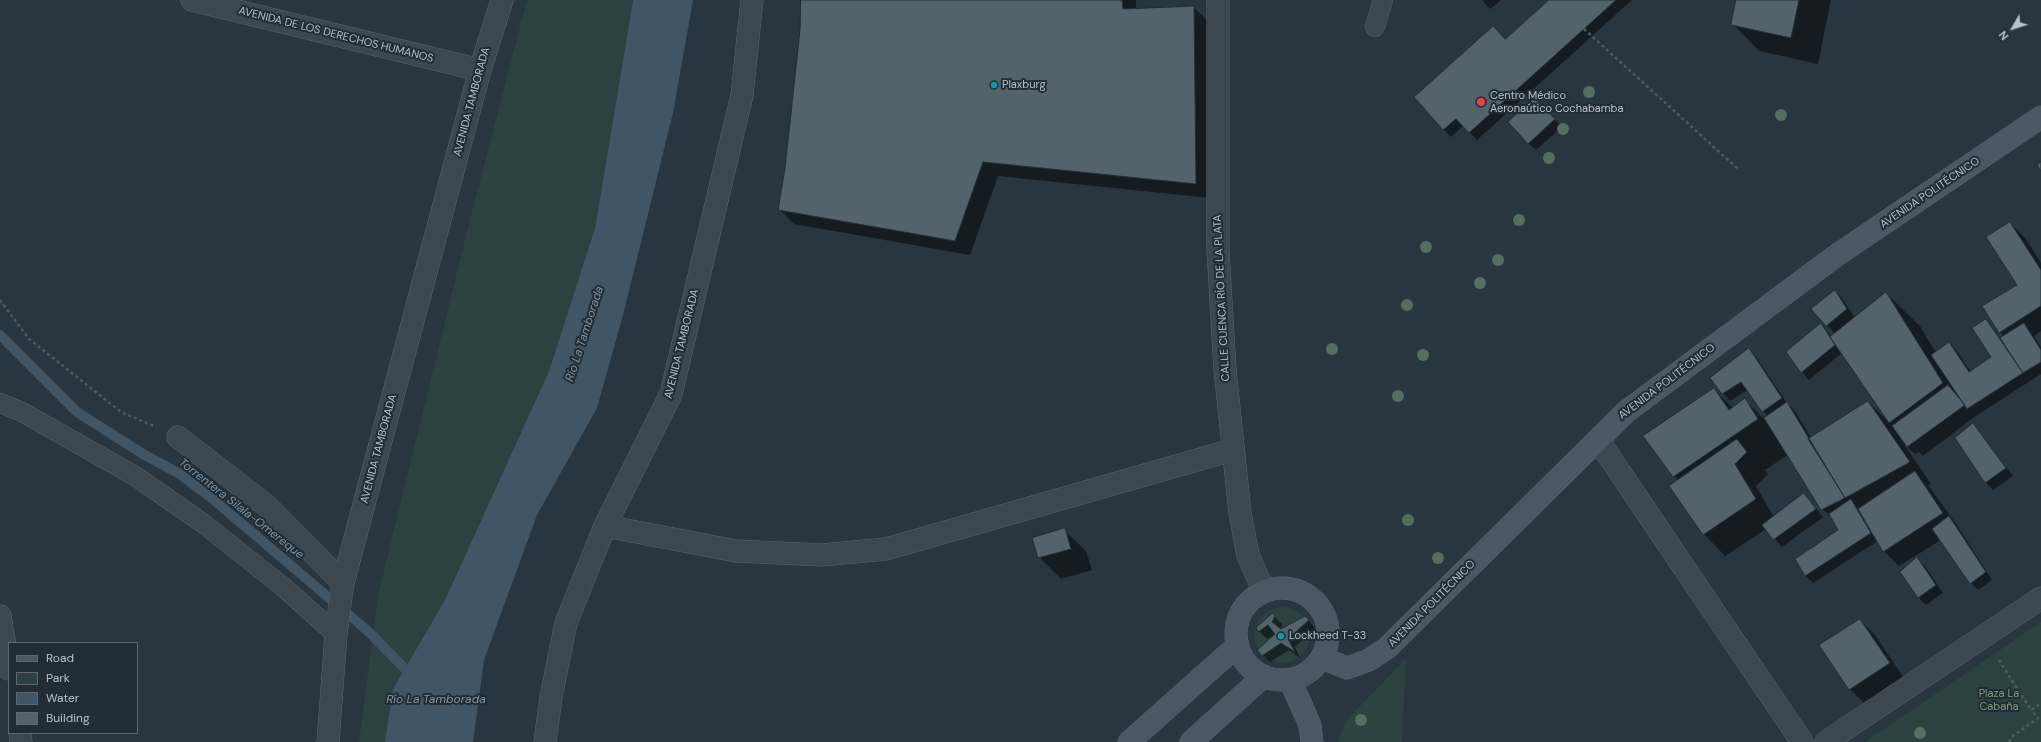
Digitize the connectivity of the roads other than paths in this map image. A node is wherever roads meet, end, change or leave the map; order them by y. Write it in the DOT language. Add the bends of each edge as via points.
graph roads {
  1 [pos="192,0"];
  2 [pos="502,0"];
  3 [pos="752,0"];
  4 [pos="1218,0"];
  5 [pos="1383,0"];
  6 [pos="1375,27"];
  7 [pos="480,70"];
  8 [pos="2041,117"];
  9 [pos="0,403"];
  10 [pos="178,437"];
  11 [pos="1598,440"];
  12 [pos="1232,450"];
  13 [pos="605,526"];
  14 [pos="342,590"];
  15 [pos="1264,592"];
  16 [pos="2041,598"];
  17 [pos="0,616"];
  18 [pos="337,627"];
  19 [pos="1238,645"];
  20 [pos="1322,658"];
  21 [pos="8,663"];
  22 [pos="1264,676"];
  23 [pos="1290,680"];
  24 [pos="328,742"];
  25 [pos="545,742"];
  26 [pos="1129,742"];
  27 [pos="1191,742"];
  28 [pos="1312,742"];
  29 [pos="1802,742"];
  30 [pos="1826,742"];
  1 -- 7 [label="street, AVENIDA DE LOS DERECHOS HUMANOS"];
  2 -- 7 [label="street, AVENIDA TAMBORADA"];
  3 -- 13 [label="street, AVENIDA TAMBORADA" via="742,95 671,394"];
  4 -- 12 [label="street, CALLE CUENCA RÍO DE LA PLATA" via="1218,250"];
  5 -- 6 [label="lane"];
  7 -- 14 [label="street, AVENIDA TAMBORADA"];
  8 -- 11 [label="main road, AVENIDA POLITÉCNICO" via="1837,255 1627,411"];
  9 -- 18 [label="lane" via="22,412 135,476 204,524"];
  10 -- 14 [label="street" via="267,506"];
  11 -- 20 [label="main road, AVENIDA POLITÉCNICO" via="1387,648 1369,660 1347,668"];
  11 -- 29 [label="street"];
  12 -- 13 [label="street" via="886,549 822,555 736,551"];
  12 -- 15 [label="street, CALLE CUENCA RÍO DE LA PLATA" via="1248,555"];
  13 -- 25 [label="street, AVENIDA TAMBORADA" via="566,623"];
  14 -- 18 [label="street, AVENIDA TAMBORADA"];
  15 -- 19 [label="main road" via="1252,599 1238,620"];
  15 -- 20 [label="main road" via="1276,588 1296,590 1318,605 1328,627 1327,644"];
  16 -- 30 [label="street"];
  17 -- 21 [label="street"];
  18 -- 24 [label="street, AVENIDA TAMBORADA"];
  19 -- 22 [label="main road" via="1243,658"];
  19 -- 26 [label="main road"];
  20 -- 23 [label="main road" via="1310,671"];
  22 -- 23 [label="main road"];
  22 -- 27 [label="main road"];
  23 -- 28 [label="main road" via="1310,725"];
}
